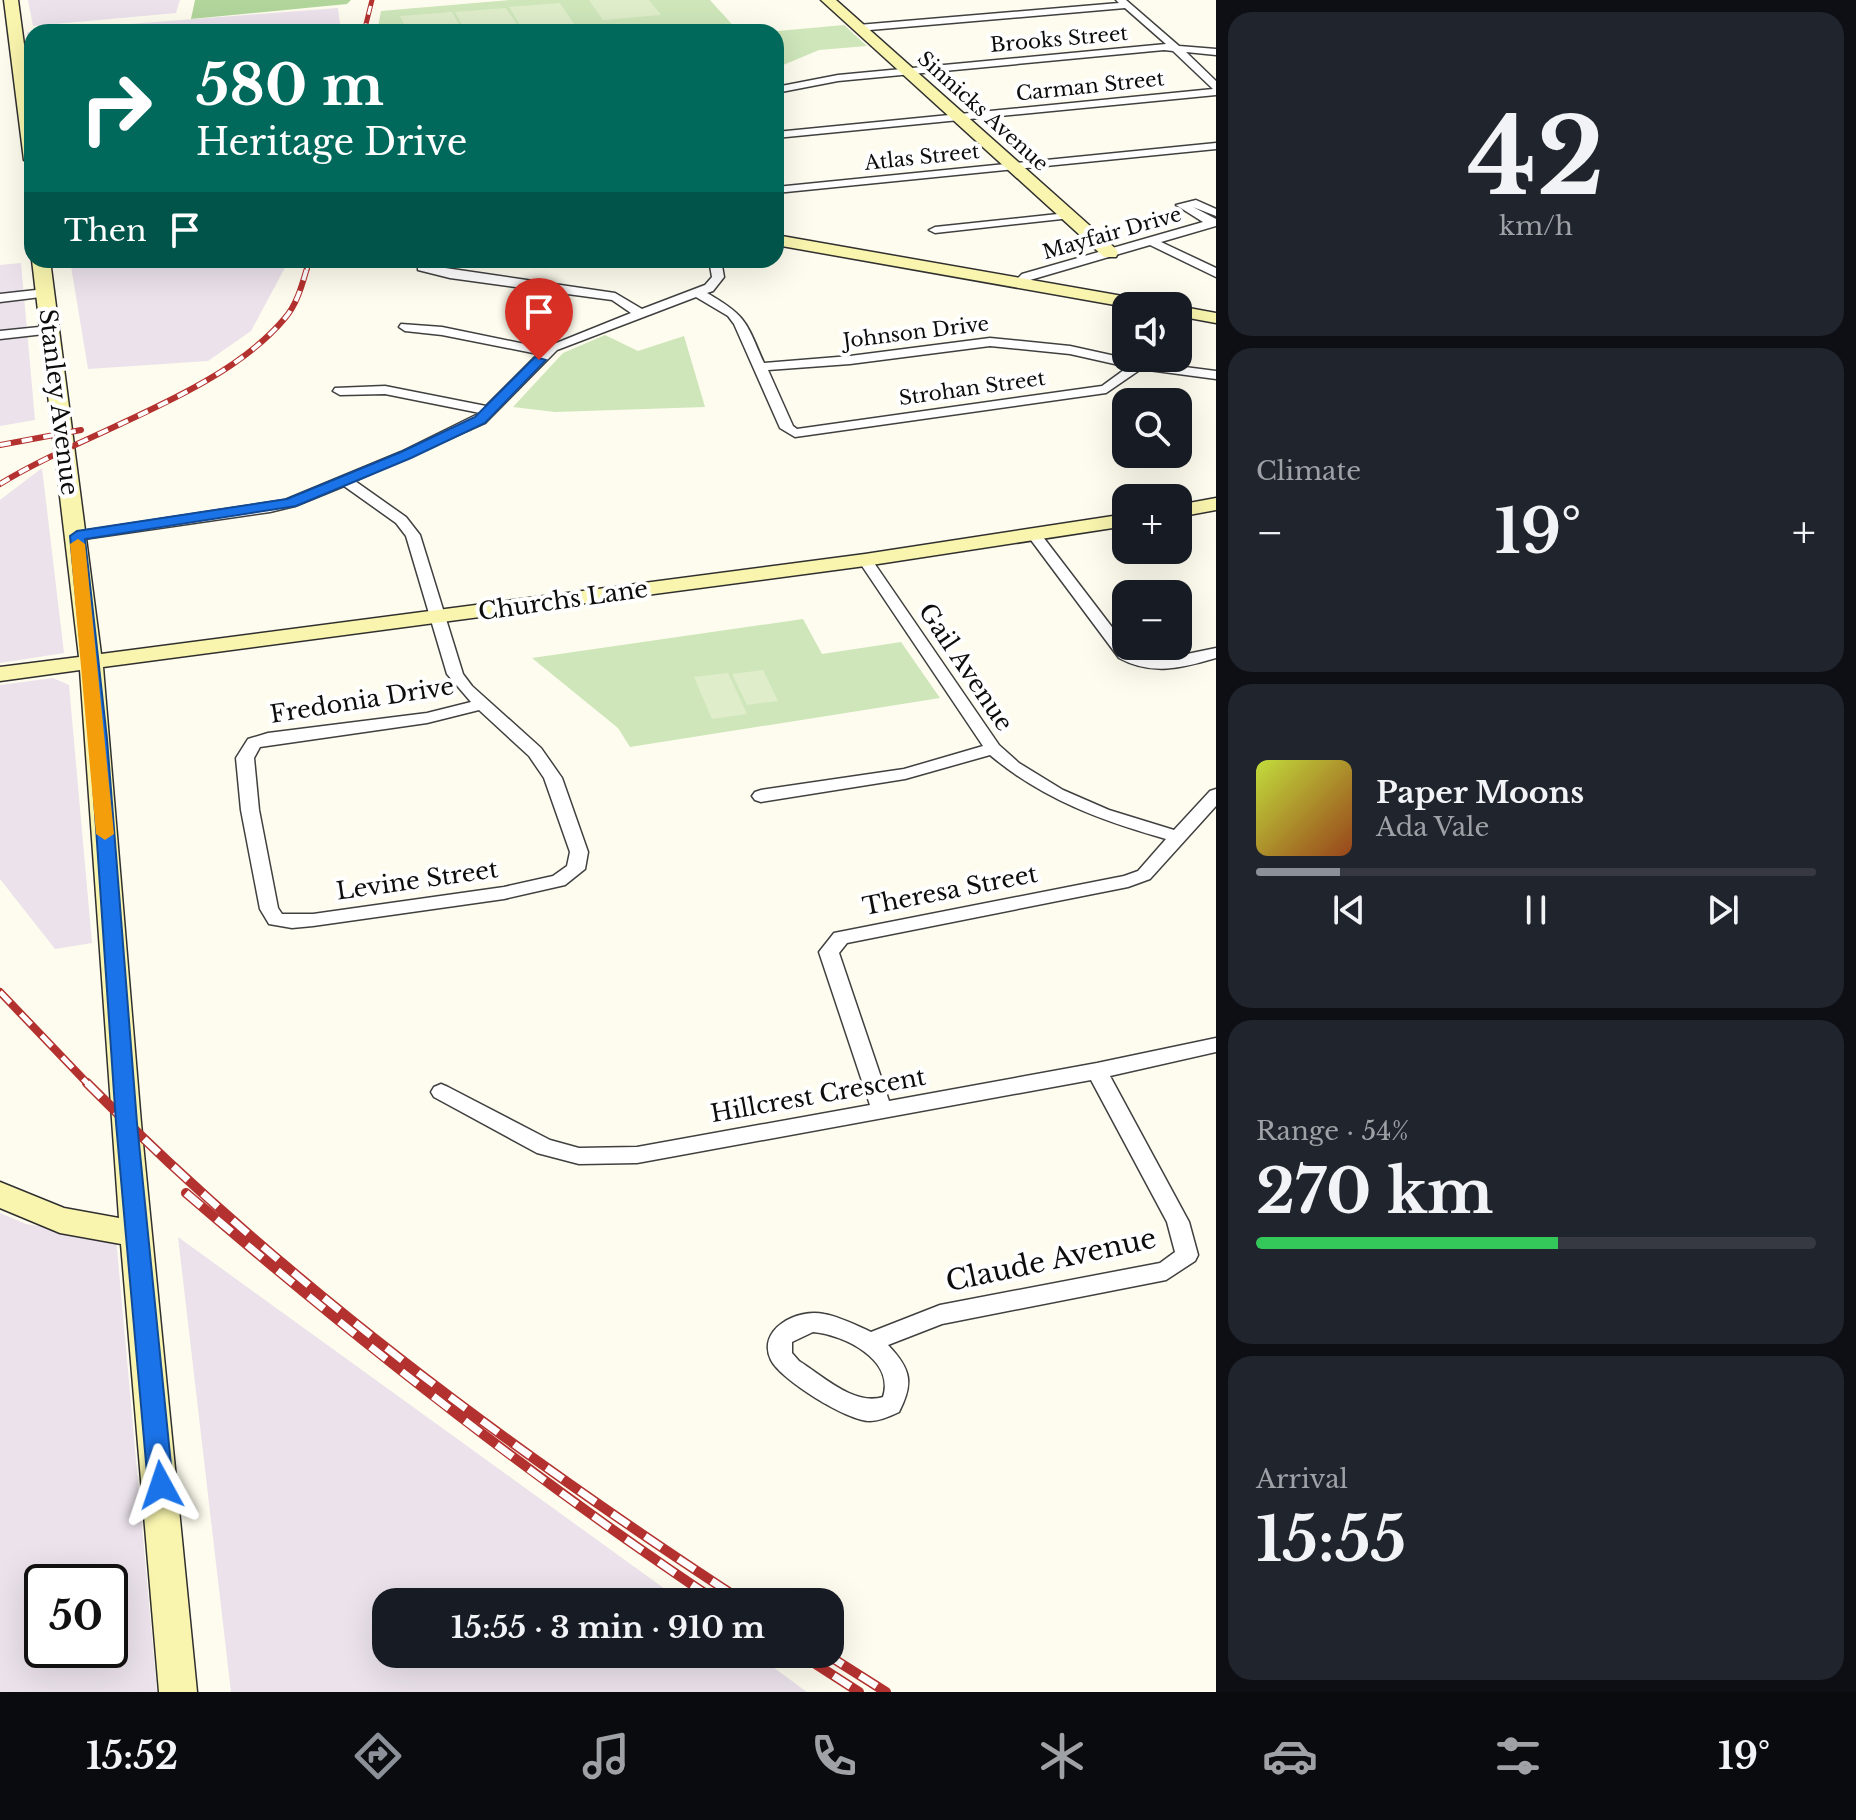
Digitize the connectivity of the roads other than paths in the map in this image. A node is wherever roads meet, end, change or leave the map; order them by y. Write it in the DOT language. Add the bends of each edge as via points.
graph roads {
  1 [pos="11,0"];
  2 [pos="828,0"];
  3 [pos="1123,2"];
  4 [pos="858,28"];
  5 [pos="1178,48"];
  6 [pos="1216,52"];
  7 [pos="24,67"];
  8 [pos="906,71"];
  9 [pos="784,88"];
  10 [pos="1216,90"];
  11 [pos="957,117"];
  12 [pos="784,134"];
  13 [pos="1216,146"];
  14 [pos="1010,166"];
  15 [pos="784,189"];
  16 [pos="1067,216"];
  17 [pos="1215,220"];
  18 [pos="935,230"];
  19 [pos="784,241"];
  20 [pos="1151,241"];
  21 [pos="1110,253"];
  22 [pos="42,268"];
  23 [pos="426,268"];
  24 [pos="716,268"];
  25 [pos="1216,273"];
  26 [pos="1019,283"];
  27 [pos="45,293"];
  28 [pos="698,293"];
  29 [pos="0,298"];
  30 [pos="1112,299"];
  31 [pos="641,314"];
  32 [pos="1192,314"];
  33 [pos="1216,318"];
  34 [pos="405,327"];
  35 [pos="49,330"];
  36 [pos="0,335"];
  37 [pos="547,352"];
  38 [pos="1112,359"];
  39 [pos="761,367"];
  40 [pos="1129,372"];
  41 [pos="1192,372"];
  42 [pos="1216,375"];
  43 [pos="340,391"];
  44 [pos="491,411"];
  45 [pos="346,481"];
  46 [pos="1216,504"];
  47 [pos="1192,508"];
  48 [pos="1112,522"];
  49 [pos="77,536"];
  50 [pos="1035,536"];
  51 [pos="865,560"];
  52 [pos="437,617"];
  53 [pos="1216,653"];
  54 [pos="91,662"];
  55 [pos="0,674"];
  56 [pos="482,704"];
  57 [pos="993,749"];
  58 [pos="1216,795"];
  59 [pos="761,796"];
  60 [pos="1178,837"];
  61 [pos="265,888"];
  62 [pos="1216,1045"];
  63 [pos="1097,1071"];
  64 [pos="441,1092"];
  65 [pos="882,1110"];
  66 [pos="0,1194"];
  67 [pos="137,1234"];
  68 [pos="870,1342"];
  69 [pos="178,1692"];
  1 -- 7 [label="street"];
  2 -- 4 [label="street, Sinnicks Avenue"];
  3 -- 4 [label="street"];
  3 -- 5 [label="street"];
  4 -- 8 [label="street, Sinnicks Avenue"];
  5 -- 6 [label="street, Brooks Street"];
  5 -- 8 [label="street, Brooks Street"];
  5 -- 10 [label="street"];
  8 -- 9 [label="street, Brooks Street"];
  8 -- 11 [label="street, Sinnicks Avenue"];
  10 -- 11 [label="street, Carman Street"];
  11 -- 12 [label="street, Carman Street"];
  11 -- 14 [label="street, Sinnicks Avenue"];
  13 -- 14 [label="street, Atlas Street"];
  14 -- 15 [label="street, Atlas Street"];
  14 -- 16 [label="street, Sinnicks Avenue"];
  16 -- 18 [label="street"];
  16 -- 21 [label="street, Sinnicks Avenue"];
  17 -- 20 [label="street, Mayfair Drive"];
  19 -- 26 [label="street"];
  20 -- 21 [label="street, Mayfair Drive"];
  20 -- 25 [label="street"];
  21 -- 26 [label="street, Mayfair Drive"];
  22 -- 27 [label="street, Stanley Avenue"];
  23 -- 31 [label="street" via="615,297"];
  24 -- 28 [label="street" via="716,283"];
  26 -- 30 [label="street"];
  27 -- 29 [label="street"];
  27 -- 35 [label="street, Stanley Avenue"];
  28 -- 31 [label="street"];
  28 -- 39 [label="street" via="736,317"];
  31 -- 37 [label="street"];
  32 -- 33 [label="street"];
  34 -- 37 [label="street"];
  35 -- 36 [label="street"];
  35 -- 49 [label="street, Stanley Avenue"];
  37 -- 44 [label="street"];
  38 -- 39 [label="street, Johnson Drive" via="990,342"];
  39 -- 40 [label="street, Strohan Street" via="787,428 795,433 1106,389"];
  41 -- 42 [label="street, Johnson Drive"];
  43 -- 44 [label="street" via="385,390"];
  44 -- 45 [label="street" via="460,431"];
  45 -- 49 [label="street" via="270,508"];
  45 -- 52 [label="street" via="401,520 413,535"];
  46 -- 47 [label="street"];
  48 -- 50 [label="street, Churchs Lane"];
  49 -- 54 [label="street, Stanley Avenue"];
  50 -- 51 [label="street, Churchs Lane"];
  50 -- 53 [label="street" via="1125,655 1139,664 1163,666"];
  51 -- 52 [label="street, Churchs Lane"];
  51 -- 57 [label="street, Gail Avenue"];
  52 -- 54 [label="street, Churchs Lane"];
  52 -- 56 [label="street" via="455,674"];
  54 -- 55 [label="street, Churchs Lane"];
  54 -- 67 [label="street, Stanley Avenue"];
  56 -- 61 [label="street, Fredonia Drive" via="427,718 254,743 245,758"];
  56 -- 61 [label="street, Levine Street" via="535,752 553,778 579,852 576,869 559,881 504,893 292,922 276,919"];
  57 -- 59 [label="street" via="905,774"];
  57 -- 60 [label="street, Gail Avenue" via="1031,781 1057,794"];
  58 -- 60 [label="street, Theresa Street"];
  60 -- 65 [label="street, Theresa Street" via="1144,875 1128,881 841,938 829,952"];
  62 -- 63 [label="street, Hillcrest Crescent"];
  63 -- 65 [label="street, Hillcrest Crescent"];
  63 -- 68 [label="street, Claude Avenue" via="1178,1222 1187,1255 1166,1271 940,1315"];
  64 -- 65 [label="street, Hillcrest Crescent" via="544,1147 579,1156 637,1155"];
  66 -- 67 [label="street" via="60,1220"];
  67 -- 69 [label="street, Stanley Avenue"];
  68 -- 68 [label="street" via="806,1320 780,1338 781,1356 791,1368 853,1407 871,1411 891,1405 899,1392 896,1369"];
}
